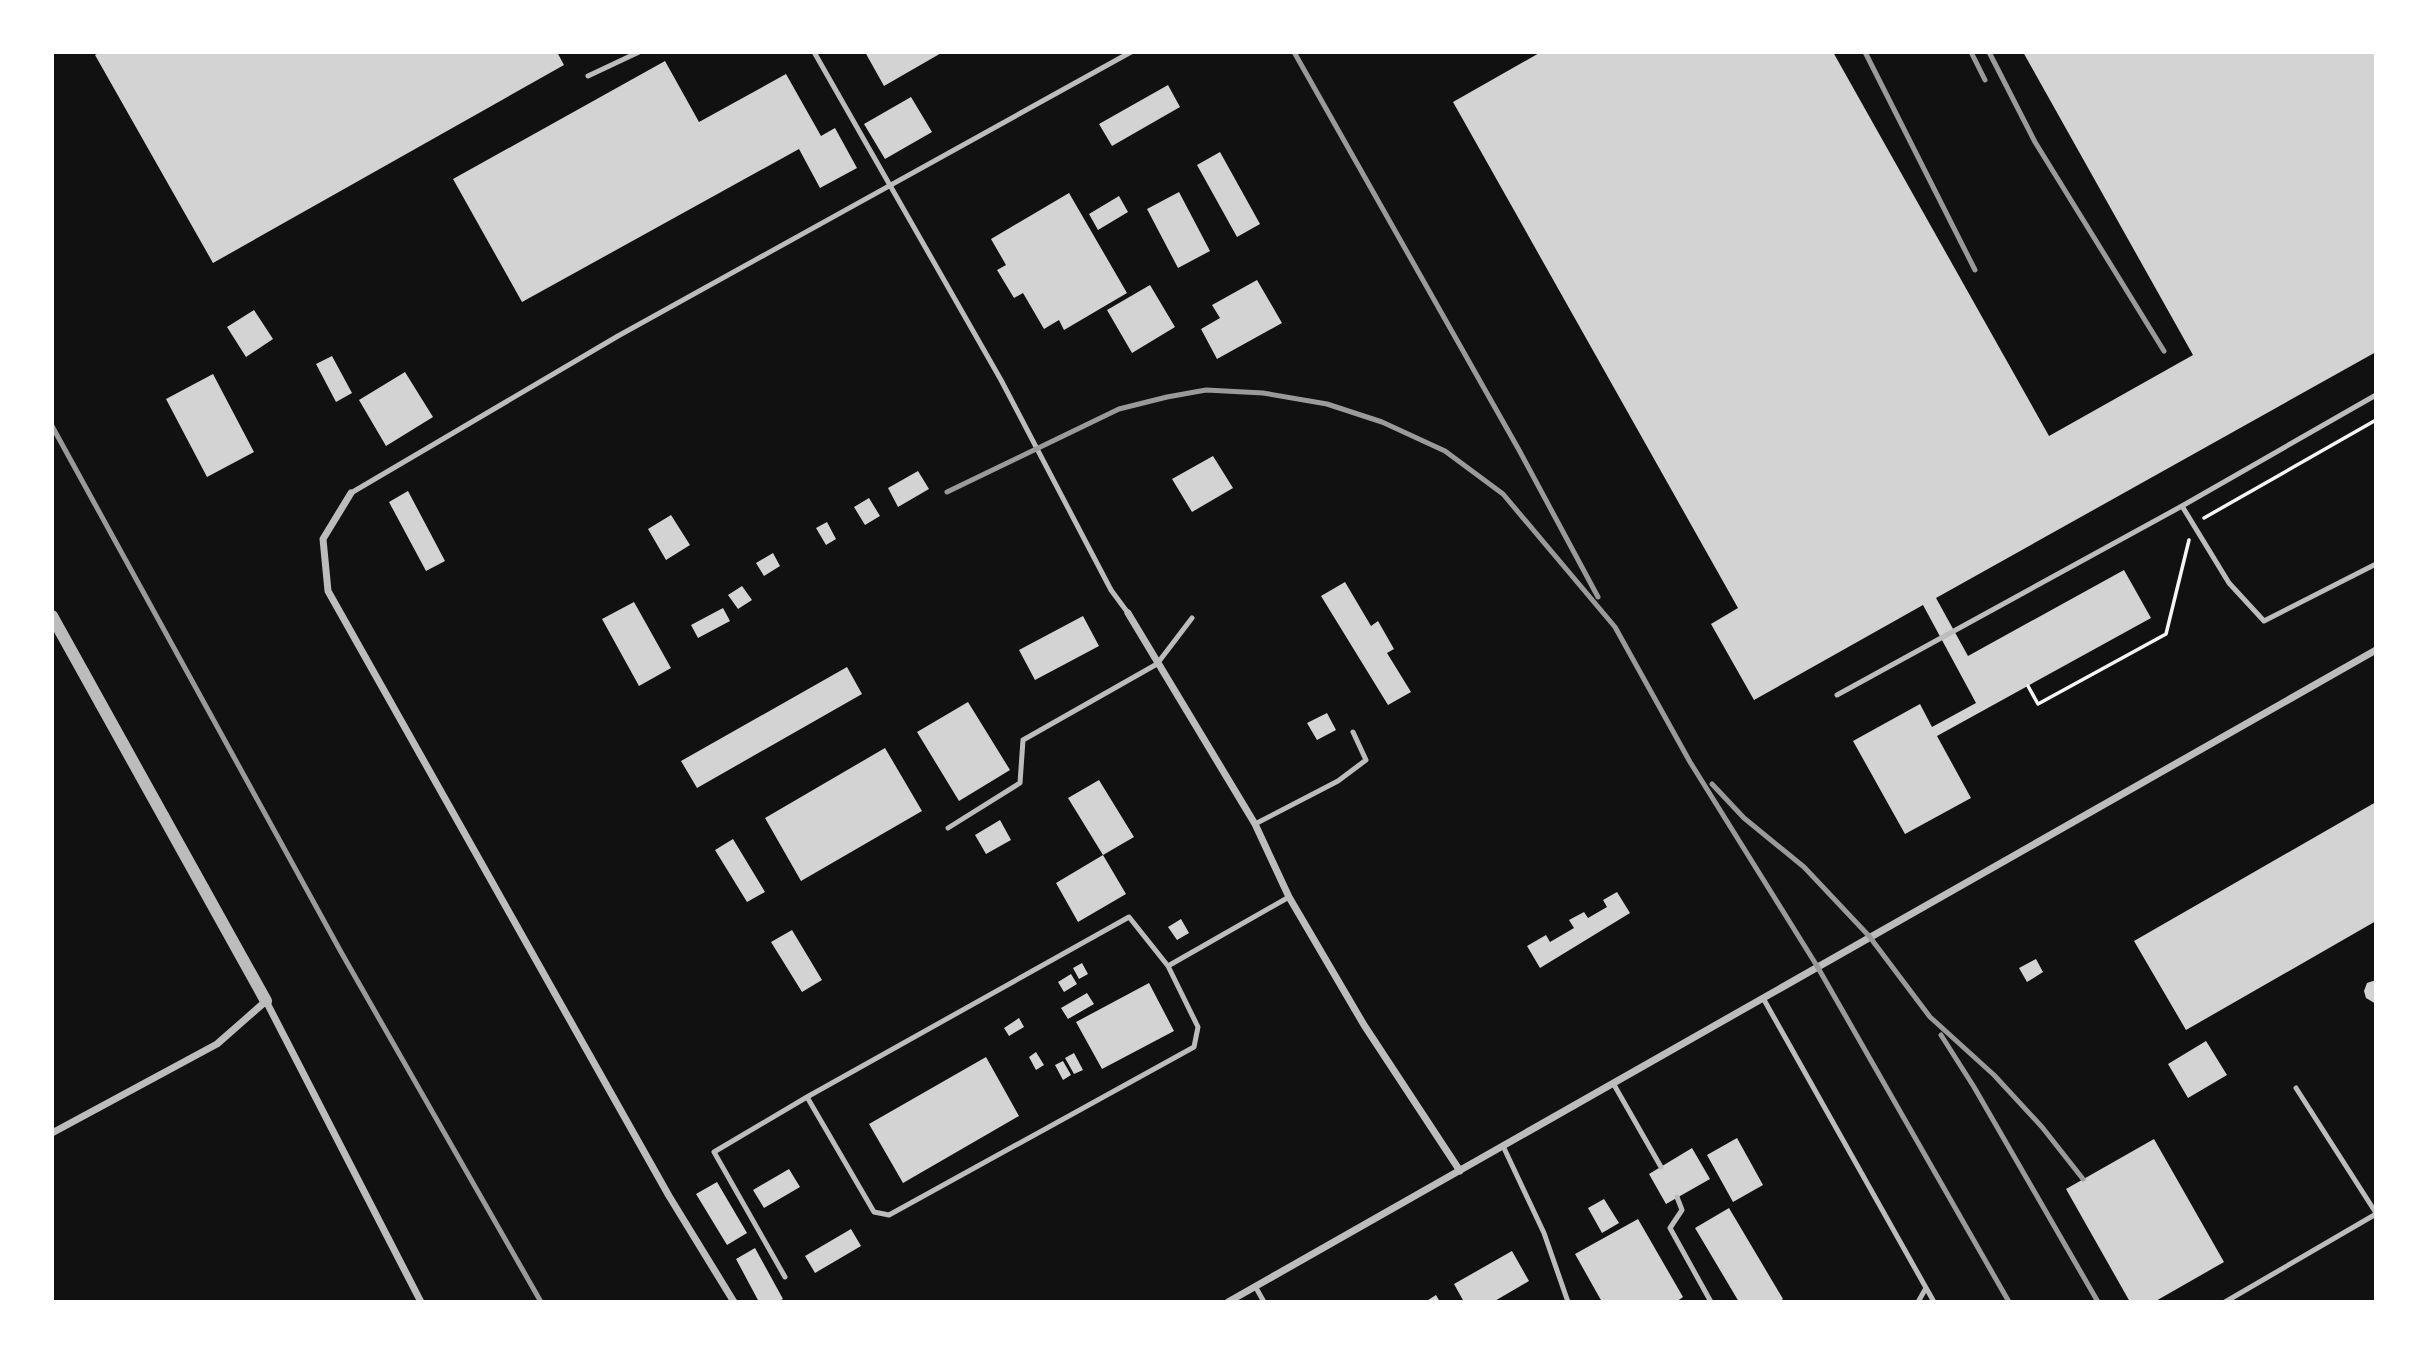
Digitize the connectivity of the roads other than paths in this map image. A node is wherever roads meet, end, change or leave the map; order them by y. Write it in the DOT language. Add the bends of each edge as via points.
graph roads {
  1 [pos="639,52"];
  2 [pos="814,52"];
  3 [pos="1131,52"];
  4 [pos="588,76"];
  5 [pos="890,187"];
  6 [pos="2375,395"];
  7 [pos="351,493"];
  8 [pos="2182,506"];
  9 [pos="2375,564"];
  10 [pos="1128,613"];
  11 [pos="52,616"];
  12 [pos="1192,618"];
  13 [pos="2375,650"];
  14 [pos="1157,664"];
  15 [pos="1837,695"];
  16 [pos="1353,732"];
  17 [pos="1255,824"];
  18 [pos="948,828"];
  19 [pos="1289,897"];
  20 [pos="1168,966"];
  21 [pos="1763,998"];
  22 [pos="265,1001"];
  23 [pos="1613,1083"];
  24 [pos="2296,1088"];
  25 [pos="807,1097"];
  26 [pos="52,1133"];
  27 [pos="1503,1146"];
  28 [pos="1661,1167"];
  29 [pos="1460,1171"];
  30 [pos="1678,1197"];
  31 [pos="2375,1214"];
  32 [pos="785,1277"];
  33 [pos="1255,1286"];
  34 [pos="1926,1288"];
  35 [pos="421,1301"];
  36 [pos="734,1301"];
  37 [pos="1228,1301"];
  38 [pos="1264,1301"];
  39 [pos="1568,1301"];
  40 [pos="1711,1301"];
  41 [pos="1918,1301"];
  42 [pos="1934,1301"];
  43 [pos="2225,1301"];
  1 -- 4 [label="lane"];
  2 -- 5 [label="lane"];
  3 -- 5 [label="lane"];
  5 -- 7 [label="lane" via="618,336"];
  5 -- 10 [label="lane" via="1002,380 1111,590"];
  6 -- 8 [label="lane"];
  7 -- 36 [label="street" via="323,539 328,591 669,1196"];
  8 -- 9 [label="lane" via="2229,583 2264,621"];
  8 -- 15 [label="lane"];
  10 -- 14 [label="street"];
  11 -- 22 [label="street"];
  12 -- 14 [label="lane"];
  13 -- 21 [label="street"];
  14 -- 17 [label="street"];
  14 -- 18 [label="lane" via="1023,740 1020,783"];
  16 -- 17 [label="lane" via="1366,760 1338,781"];
  17 -- 19 [label="street"];
  19 -- 20 [label="lane"];
  19 -- 29 [label="street" via="1364,1025"];
  20 -- 25 [label="lane" via="1129,917"];
  20 -- 25 [label="lane" via="1198,1027 1194,1047 889,1215 874,1212"];
  21 -- 23 [label="street"];
  21 -- 34 [label="lane"];
  22 -- 26 [label="street" via="217,1044"];
  22 -- 35 [label="street"];
  23 -- 27 [label="street"];
  23 -- 28 [label="lane"];
  24 -- 31 [label="lane"];
  25 -- 32 [label="lane" via="714,1152"];
  27 -- 29 [label="street"];
  27 -- 39 [label="lane" via="1544,1233"];
  29 -- 33 [label="street"];
  30 -- 40 [label="lane" via="1682,1210 1670,1228"];
  31 -- 43 [label="lane"];
  33 -- 37 [label="street"];
  33 -- 38 [label="lane"];
  34 -- 41 [label="lane"];
  34 -- 42 [label="lane"];
}
